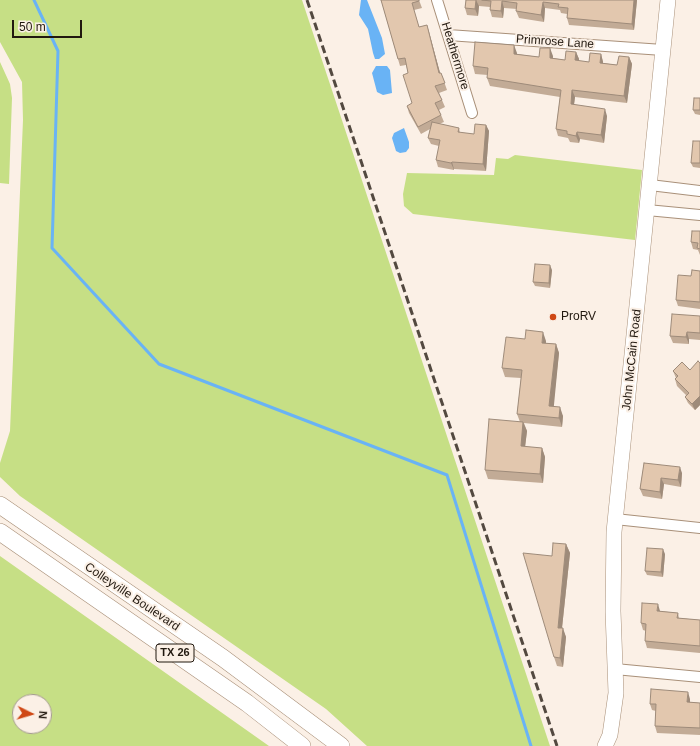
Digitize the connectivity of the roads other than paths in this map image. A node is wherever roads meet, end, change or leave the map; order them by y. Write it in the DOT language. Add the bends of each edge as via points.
graph roads {
  1 [pos="437,0"];
  2 [pos="668,0"];
  3 [pos="448,35"];
  4 [pos="663,50"];
  5 [pos="472,113"];
  6 [pos="650,185"];
  7 [pos="700,190"];
  8 [pos="647,210"];
  9 [pos="700,214"];
  10 [pos="0,505"];
  11 [pos="615,519"];
  12 [pos="700,528"];
  13 [pos="0,532"];
  14 [pos="115,585"];
  15 [pos="103,603"];
  16 [pos="615,669"];
  17 [pos="700,677"];
  18 [pos="611,721"];
  19 [pos="302,746"];
  20 [pos="342,746"];
  21 [pos="594,746"];
  22 [pos="605,746"];
  1 -- 3 [label="street, Heathermore"];
  2 -- 4 [label="main road, John McCain Road"];
  3 -- 4 [label="street, Primrose Lane"];
  3 -- 5 [label="street, Heathermore"];
  4 -- 6 [label="main road, John McCain Road"];
  6 -- 7 [label="street"];
  6 -- 8 [label="main road, John McCain Road"];
  8 -- 9 [label="street"];
  8 -- 11 [label="main road, John McCain Road"];
  10 -- 14 [label="main road, Colleyville Boulevard / TX 26"];
  11 -- 12 [label="street"];
  11 -- 16 [label="main road, John McCain Road"];
  13 -- 15 [label="main road, Colleyville Boulevard / TX 26"];
  14 -- 15 [label="main road"];
  14 -- 20 [label="main road, Colleyville Boulevard / TX 26" via="223,658"];
  15 -- 19 [label="main road, Colleyville Boulevard / TX 26" via="247,703"];
  16 -- 17 [label="street"];
  16 -- 18 [label="main road, John McCain Road" via="616,693"];
  18 -- 21 [label="main road, John McCain Road"];
  18 -- 22 [label="main road, John McCain Road" via="610,735"];
}
